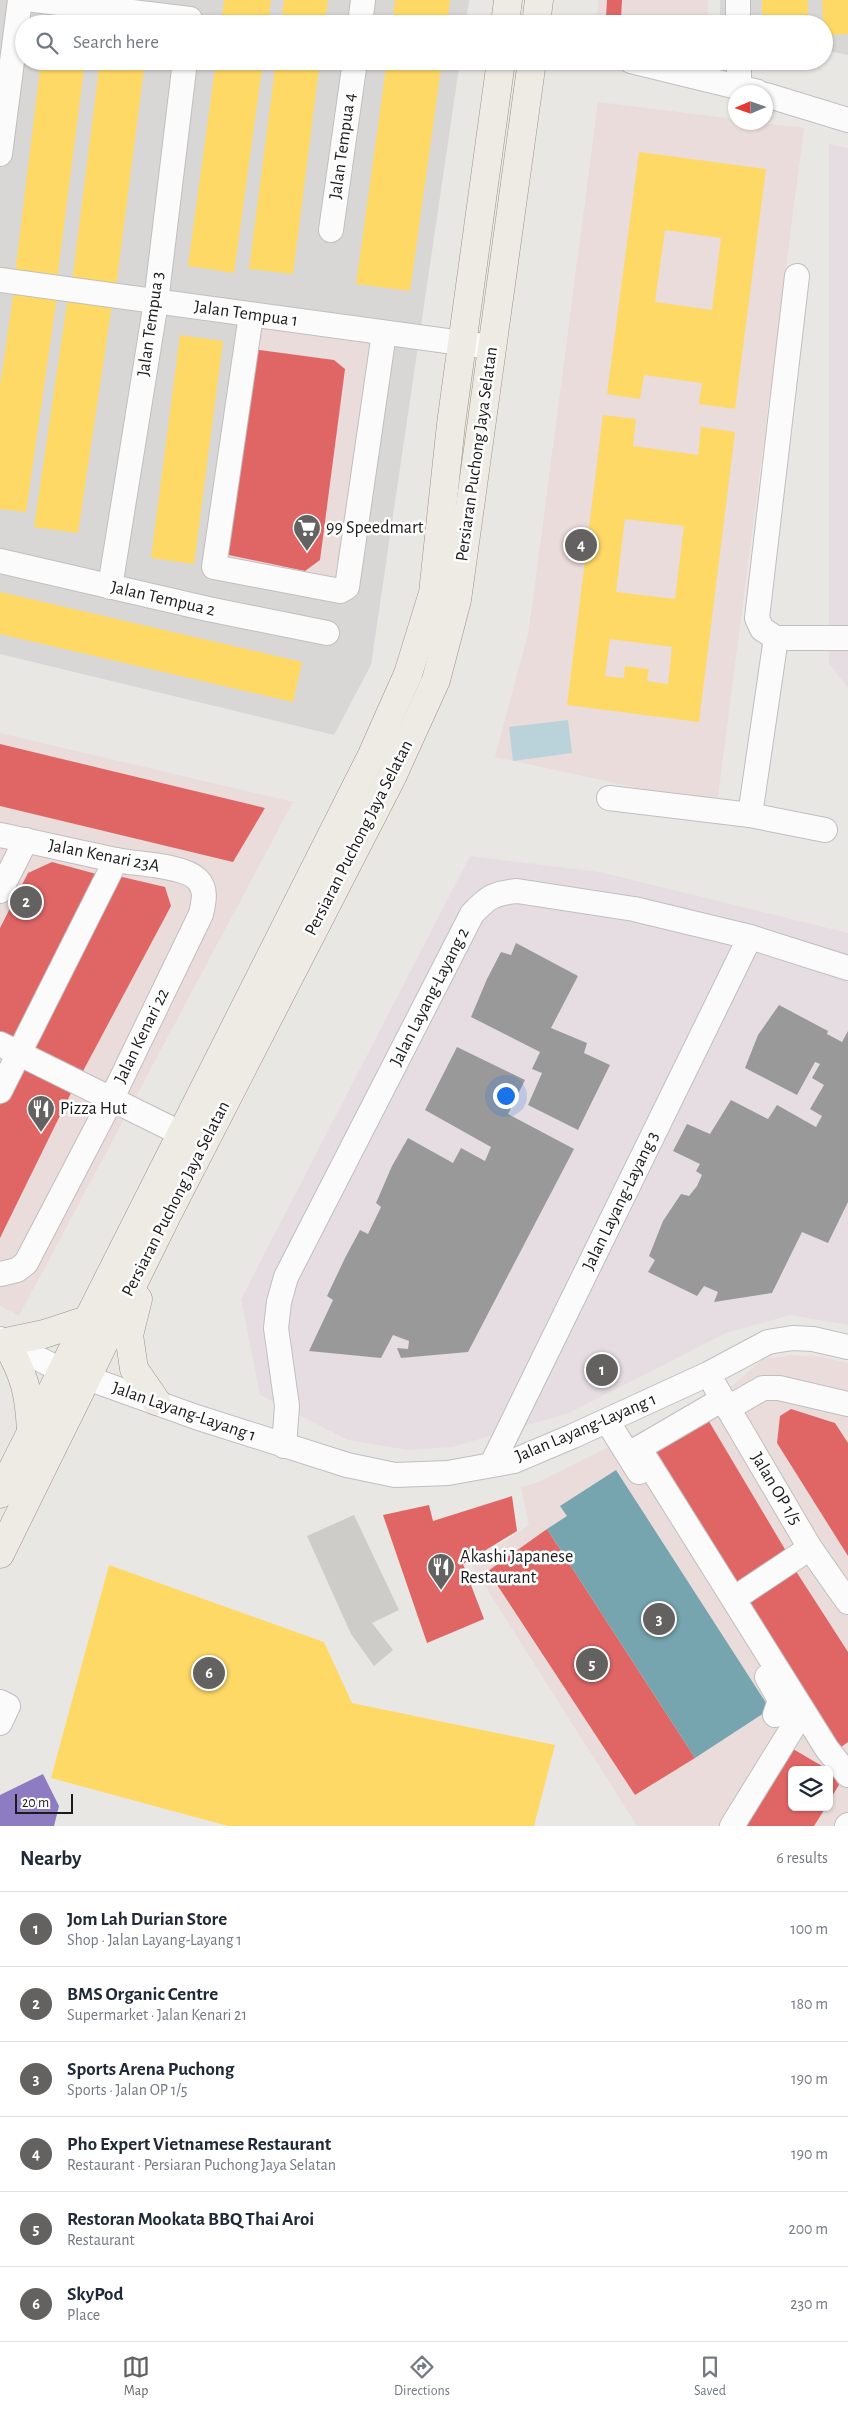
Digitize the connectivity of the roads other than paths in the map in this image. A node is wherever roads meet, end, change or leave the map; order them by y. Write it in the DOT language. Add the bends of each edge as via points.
graph roads {
  1 [pos="20,0"];
  2 [pos="34,0"];
  3 [pos="364,0"];
  4 [pos="508,0"];
  5 [pos="539,0"];
  6 [pos="738,0"];
  7 [pos="191,14"];
  8 [pos="18,15"];
  9 [pos="362,15"];
  10 [pos="506,15"];
  11 [pos="537,15"];
  12 [pos="738,15"];
  13 [pos="15,38"];
  14 [pos="184,70"];
  15 [pos="354,70"];
  16 [pos="500,70"];
  17 [pos="531,70"];
  18 [pos="668,70"];
  19 [pos="742,70"];
  20 [pos="728,85"];
  21 [pos="746,85"];
  22 [pos="773,97"];
  23 [pos="848,120"];
  24 [pos="0,154"];
  25 [pos="331,230"];
  26 [pos="797,276"];
  27 [pos="0,280"];
  28 [pos="156,302"];
  29 [pos="251,315"];
  30 [pos="384,332"];
  31 [pos="462,343"];
  32 [pos="492,347"];
  33 [pos="0,561"];
  34 [pos="110,587"];
  35 [pos="327,633"];
  36 [pos="776,638"];
  37 [pos="848,638"];
  38 [pos="609,798"];
  39 [pos="750,815"];
  40 [pos="825,830"];
  41 [pos="0,835"];
  42 [pos="26,840"];
  43 [pos="116,860"];
  44 [pos="203,886"];
  45 [pos="0,891"];
  46 [pos="750,937"];
  47 [pos="848,968"];
  48 [pos="10,1048"];
  49 [pos="0,1091"];
  50 [pos="111,1100"];
  51 [pos="182,1134"];
  52 [pos="167,1215"];
  53 [pos="0,1274"];
  54 [pos="90,1319"];
  55 [pos="3,1340"];
  56 [pos="848,1347"];
  57 [pos="76,1374"];
  58 [pos="708,1374"];
  59 [pos="156,1401"];
  60 [pos="842,1402"];
  61 [pos="725,1404"];
  62 [pos="607,1421"];
  63 [pos="848,1421"];
  64 [pos="31,1431"];
  65 [pos="284,1446"];
  66 [pos="492,1464"];
  67 [pos="0,1494"];
  68 [pos="810,1548"];
  69 [pos="0,1554"];
  70 [pos="744,1592"];
  71 [pos="848,1602"];
  72 [pos="803,1711"];
  73 [pos="775,1716"];
  74 [pos="848,1775"];
  75 [pos="732,1826"];
  1 -- 8 [label="street"];
  2 -- 7 [label="street"];
  3 -- 9 [label="street"];
  4 -- 10 [label="main road"];
  5 -- 11 [label="main road"];
  6 -- 12 [label="street"];
  13 -- 24 [label="street"];
  14 -- 28 [label="street, Jalan Tempua 3"];
  15 -- 25 [label="street, Jalan Tempua 4"];
  16 -- 31 [label="main road, Persiaran Puchong Jaya Selatan"];
  17 -- 32 [label="main road, Persiaran Puchong Jaya Selatan"];
  18 -- 20 [label="street"];
  19 -- 21 [label="street"];
  22 -- 23 [label="street"];
  26 -- 36 [label="street" via="757,618 762,629"];
  27 -- 28 [label="street, Jalan Tempua 1"];
  28 -- 29 [label="street, Jalan Tempua 1"];
  28 -- 34 [label="street, Jalan Tempua 3"];
  29 -- 30 [label="street, Jalan Tempua 1"];
  29 -- 30 [label="street" via="214,567 340,591 347,587"];
  30 -- 31 [label="street, Jalan Tempua 1"];
  31 -- 32 [label="street, Jalan Tempua 1"];
  31 -- 51 [label="main road, Persiaran Puchong Jaya Selatan" via="433,593 408,674 372,755"];
  32 -- 52 [label="main road, Persiaran Puchong Jaya Selatan" via="457,600 436,680 392,777"];
  33 -- 34 [label="street, Jalan Tempua 2"];
  34 -- 35 [label="street, Jalan Tempua 2"];
  36 -- 37 [label="street"];
  36 -- 39 [label="street"];
  38 -- 39 [label="street"];
  39 -- 40 [label="street"];
  41 -- 42 [label="street, Jalan Kenari 23A"];
  42 -- 43 [label="street, Jalan Kenari 23A"];
  42 -- 45 [label="street"];
  43 -- 44 [label="street, Jalan Kenari 23A" via="184,872"];
  43 -- 48 [label="street"];
  44 -- 50 [label="street, Jalan Kenari 22" via="201,914"];
  46 -- 47 [label="street, Jalan Layang-Layang 2"];
  46 -- 65 [label="street, Jalan Layang-Layang 2" via="634,909 517,891 498,893 484,901 472,914 286,1276 276,1328 287,1406"];
  46 -- 66 [label="street, Jalan Layang-Layang 3"];
  48 -- 49 [label="street"];
  48 -- 50 [label="street"];
  50 -- 51 [label="street"];
  50 -- 53 [label="street, Jalan Kenari 22" via="26,1263 17,1270"];
  51 -- 54 [label="main road, Persiaran Puchong Jaya Selatan"];
  52 -- 57 [label="main road, Persiaran Puchong Jaya Selatan"];
  52 -- 59 [label="main road" via="136,1303 130,1335 134,1369"];
  54 -- 55 [label="main road" via="44,1334"];
  54 -- 57 [label="main road, Persiaran Puchong Jaya Selatan"];
  55 -- 57 [label="street, Jalan Layang-Layang 1"];
  55 -- 64 [label="main road" via="18,1364 29,1396"];
  56 -- 58 [label="street, Jalan Layang-Layang 1" via="812,1338 768,1342"];
  57 -- 59 [label="street, Jalan Layang-Layang 1"];
  57 -- 64 [label="main road, Persiaran Puchong Jaya Selatan"];
  57 -- 69 [label="main road, Persiaran Puchong Jaya Selatan"];
  58 -- 61 [label="street, Jalan OP 1/5"];
  58 -- 62 [label="street, Jalan Layang-Layang 1"];
  59 -- 65 [label="street, Jalan Layang-Layang 1" via="196,1418"];
  60 -- 61 [label="street" via="779,1388 763,1388"];
  60 -- 63 [label="street"];
  61 -- 68 [label="street, Jalan OP 1/5"];
  61 -- 72 [label="street" via="639,1448"];
  62 -- 66 [label="street, Jalan Layang-Layang 1" via="530,1455"];
  62 -- 73 [label="street" via="774,1689 780,1700"];
  64 -- 67 [label="main road, Persiaran Puchong Jaya Selatan"];
  65 -- 66 [label="street, Jalan Layang-Layang 1" via="395,1475 448,1473"];
  68 -- 70 [label="street"];
  68 -- 71 [label="street, Jalan OP 1/5"];
  72 -- 74 [label="street"];
  72 -- 75 [label="street"];
}
